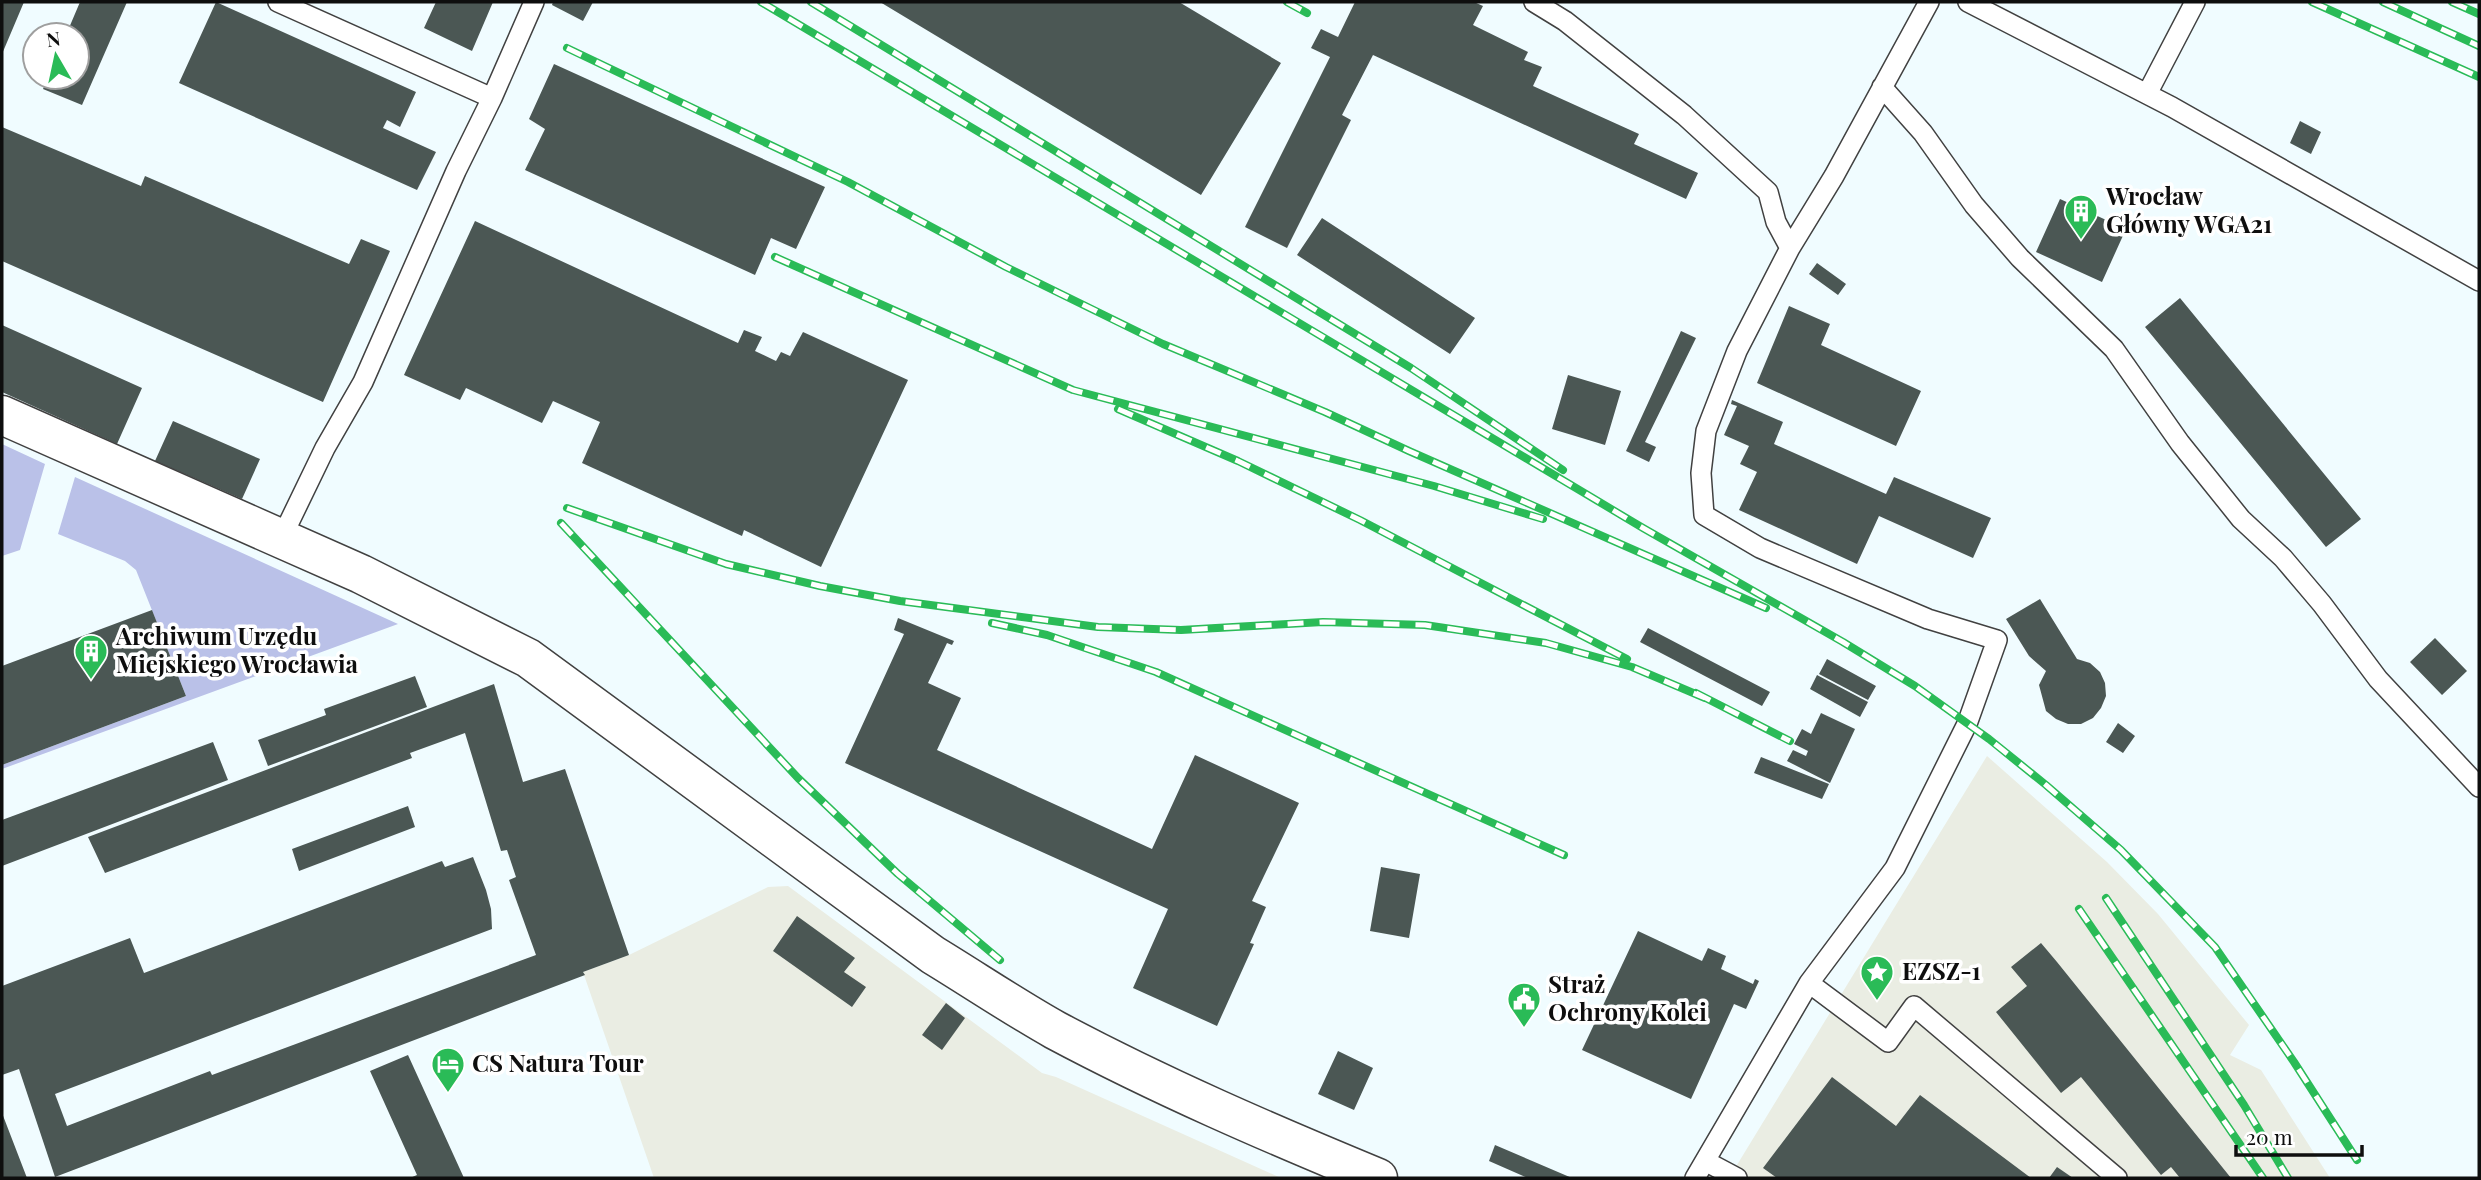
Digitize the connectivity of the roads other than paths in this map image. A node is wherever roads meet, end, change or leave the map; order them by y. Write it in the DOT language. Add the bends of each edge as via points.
graph roads {
  1 [pos="278,2"];
  2 [pos="534,2"];
  3 [pos="1534,2"];
  4 [pos="1929,2"];
  5 [pos="1968,2"];
  6 [pos="2195,2"];
  7 [pos="1882,87"];
  8 [pos="2147,94"];
  9 [pos="492,98"];
  10 [pos="1790,248"];
  11 [pos="2479,281"];
  12 [pos="2,415"];
  13 [pos="281,540"];
  14 [pos="2479,787"];
  15 [pos="1809,983"];
  16 [pos="1700,1170"];
  17 [pos="1378,1178"];
  18 [pos="1737,1178"];
  19 [pos="2117,1178"];
  1 -- 9 [label="lane"];
  2 -- 9 [label="lane"];
  3 -- 10 [label="lane" via="1684,115 1768,192 1776,222"];
  4 -- 7 [label="lane"];
  5 -- 8 [label="lane"];
  6 -- 8 [label="lane"];
  7 -- 10 [label="lane"];
  7 -- 14 [label="lane" via="2020,258 2115,349 2180,443 2241,519 2283,558 2378,679"];
  8 -- 11 [label="lane"];
  9 -- 13 [label="lane" via="363,382"];
  10 -- 15 [label="lane" via="1737,351 1706,430 1704,515 1759,548 1928,619 1997,640 1967,724 1895,868"];
  12 -- 13 [label="street"];
  13 -- 17 [label="street" via="361,574 528,658 933,955 1053,1029 1157,1082"];
  15 -- 16 [label="lane"];
  15 -- 19 [label="lane" via="1888,1042 1914,1006"];
  16 -- 18 [label="lane"];
}
